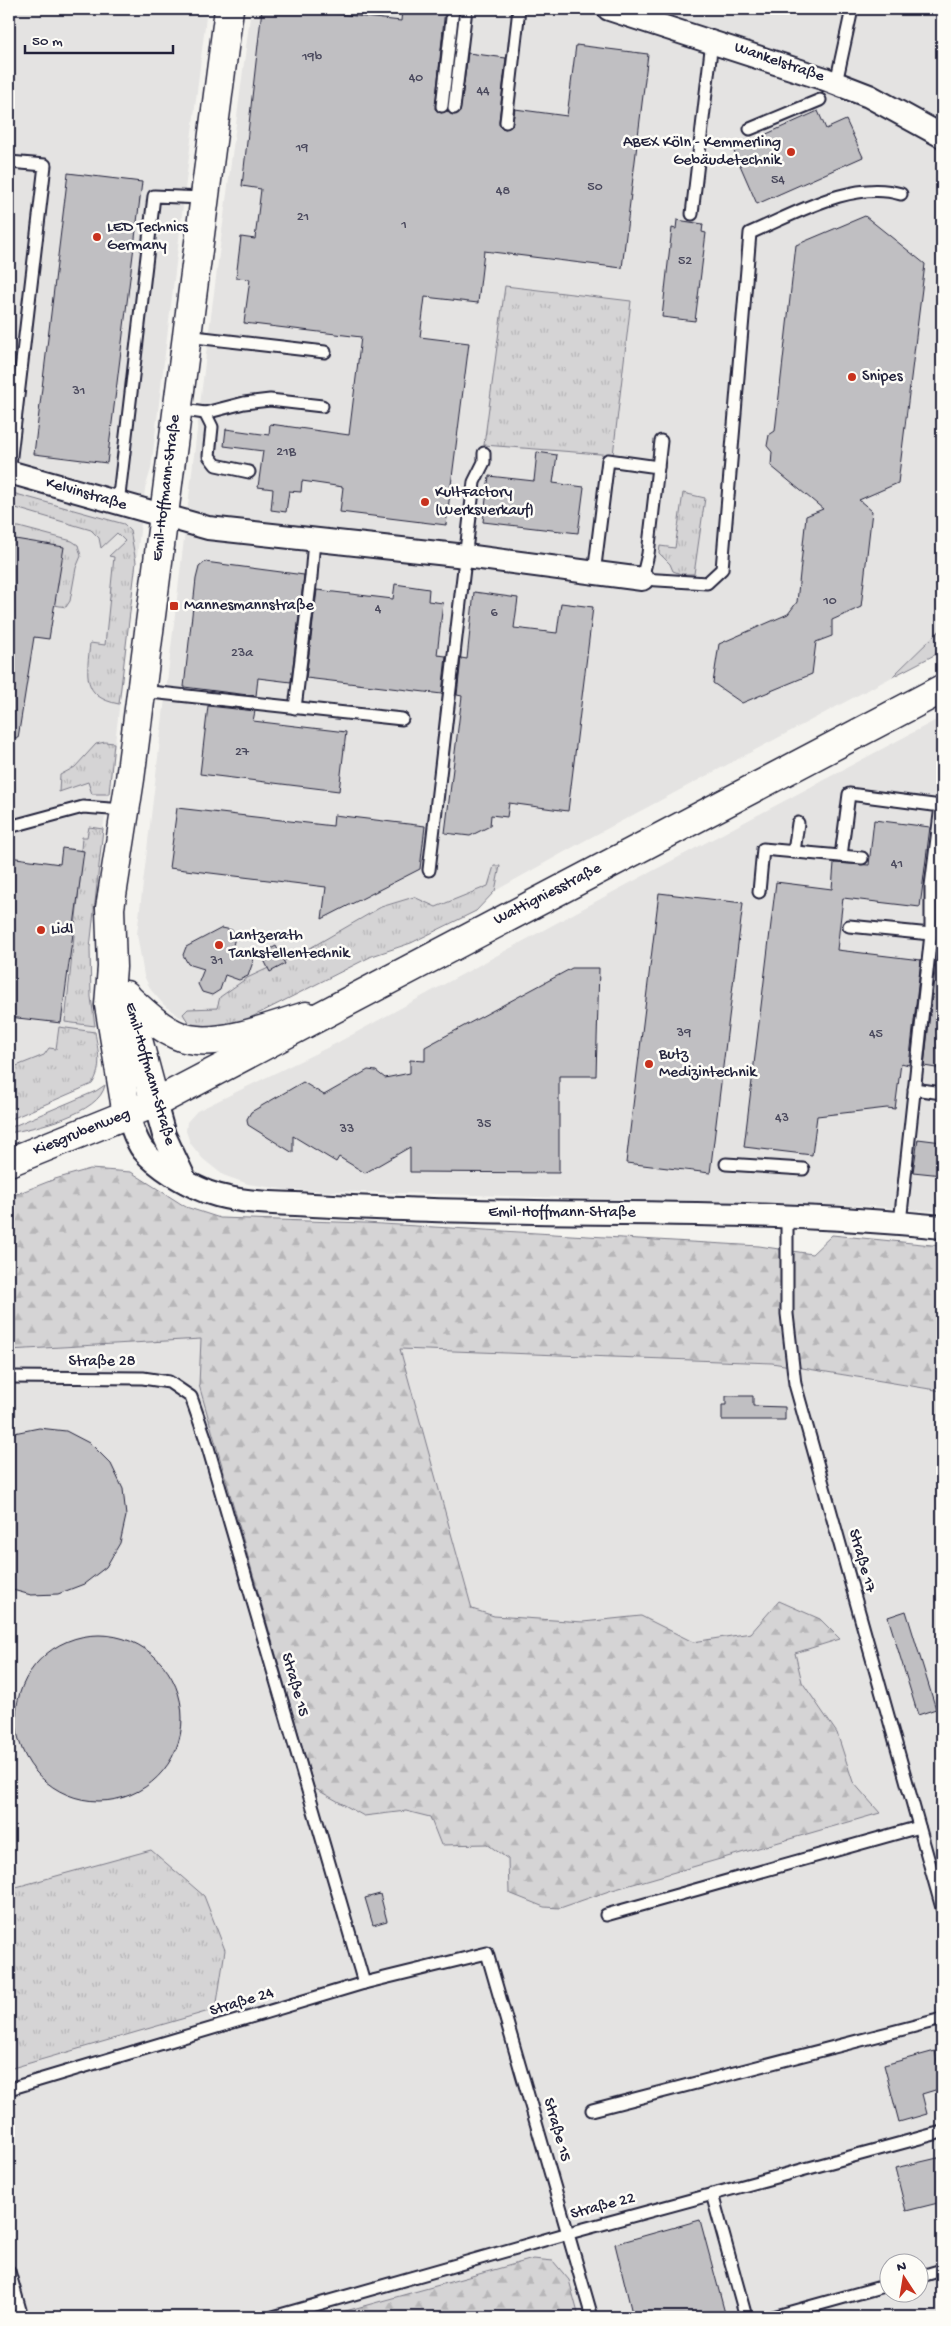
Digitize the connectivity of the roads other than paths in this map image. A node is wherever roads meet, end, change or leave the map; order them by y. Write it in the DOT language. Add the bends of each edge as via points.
graph roads {
  1 [pos="229,9"];
  2 [pos="453,9"];
  3 [pos="466,9"];
  4 [pos="519,9"];
  5 [pos="609,9"];
  6 [pos="852,9"];
  7 [pos="712,41"];
  8 [pos="836,83"];
  9 [pos="820,100"];
  10 [pos="442,106"];
  11 [pos="454,108"];
  12 [pos="506,122"];
  13 [pos="750,129"];
  14 [pos="942,136"];
  15 [pos="9,162"];
  16 [pos="901,194"];
  17 [pos="203,198"];
  18 [pos="692,214"];
  19 [pos="186,336"];
  20 [pos="325,352"];
  21 [pos="322,406"];
  22 [pos="177,409"];
  23 [pos="205,413"];
  24 [pos="661,441"];
  25 [pos="484,453"];
  26 [pos="658,467"];
  27 [pos="249,472"];
  28 [pos="9,473"];
  29 [pos="118,504"];
  30 [pos="164,517"];
  31 [pos="314,540"];
  32 [pos="466,556"];
  33 [pos="594,574"];
  34 [pos="642,579"];
  35 [pos="942,689"];
  36 [pos="141,691"];
  37 [pos="295,708"];
  38 [pos="402,719"];
  39 [pos="124,810"];
  40 [pos="798,823"];
  41 [pos="9,827"];
  42 [pos="794,852"];
  43 [pos="840,856"];
  44 [pos="862,858"];
  45 [pos="429,870"];
  46 [pos="759,892"];
  47 [pos="849,926"];
  48 [pos="931,934"];
  49 [pos="112,967"];
  50 [pos="128,998"];
  51 [pos="338,1006"];
  52 [pos="914,1089"];
  53 [pos="942,1093"];
  54 [pos="155,1103"];
  55 [pos="127,1115"];
  56 [pos="9,1162"];
  57 [pos="726,1164"];
  58 [pos="803,1169"];
  59 [pos="186,1182"];
  60 [pos="787,1216"];
  61 [pos="900,1223"];
  62 [pos="942,1227"];
  63 [pos="9,1377"];
  64 [pos="191,1397"];
  65 [pos="919,1827"];
  66 [pos="942,1908"];
  67 [pos="606,1915"];
  68 [pos="487,1953"];
  69 [pos="364,1983"];
  70 [pos="942,2019"];
  71 [pos="9,2089"];
  72 [pos="592,2110"];
  73 [pos="942,2132"];
  74 [pos="712,2194"];
  75 [pos="569,2233"];
  76 [pos="942,2270"];
  77 [pos="9,2271"];
  78 [pos="928,2274"];
  79 [pos="878,2288"];
  80 [pos="22,2317"];
  81 [pos="273,2317"];
  82 [pos="592,2317"];
  83 [pos="746,2317"];
  84 [pos="773,2317"];
  1 -- 17 [label="street, Emil-Hoffmann-Straße"];
  2 -- 10 [label="lane"];
  3 -- 11 [label="lane"];
  4 -- 12 [label="lane"];
  5 -- 7 [label="street, Wankelstraße"];
  6 -- 8 [label="lane"];
  7 -- 8 [label="street, Wankelstraße"];
  7 -- 18 [label="lane"];
  8 -- 14 [label="street, Wankelstraße" via="869,96"];
  9 -- 13 [label="lane"];
  15 -- 28 [label="lane" via="45,165"];
  16 -- 34 [label="lane" via="885,189 864,190 834,198 750,233 722,569 707,583"];
  17 -- 19 [label="street, Emil-Hoffmann-Straße"];
  17 -- 29 [label="lane" via="154,196"];
  19 -- 20 [label="lane"];
  19 -- 22 [label="street, Emil-Hoffmann-Straße"];
  21 -- 23 [label="lane" via="270,400"];
  22 -- 23 [label="lane"];
  22 -- 30 [label="street, Emil-Hoffmann-Straße"];
  23 -- 27 [label="lane" via="212,427 209,456 216,465"];
  24 -- 26 [label="lane"];
  25 -- 32 [label="lane" via="484,462 474,482"];
  26 -- 33 [label="lane" via="608,460"];
  26 -- 34 [label="lane"];
  28 -- 29 [label="street, Kelvinstraße"];
  29 -- 30 [label="street, Kelvinstraße"];
  30 -- 31 [label="street" via="208,528"];
  30 -- 36 [label="street, Emil-Hoffmann-Straße"];
  31 -- 32 [label="street"];
  31 -- 37 [label="lane"];
  32 -- 33 [label="street"];
  32 -- 45 [label="lane"];
  33 -- 34 [label="street"];
  35 -- 51 [label="street, Wattigniesstraße"];
  36 -- 37 [label="lane"];
  36 -- 39 [label="street, Emil-Hoffmann-Straße"];
  37 -- 38 [label="lane"];
  39 -- 41 [label="lane" via="83,807"];
  39 -- 49 [label="street, Emil-Hoffmann-Straße" via="110,908"];
  40 -- 42 [label="lane"];
  42 -- 43 [label="lane"];
  42 -- 46 [label="lane" via="763,849"];
  43 -- 44 [label="lane"];
  43 -- 48 [label="lane" via="849,794 941,806 931,886"];
  47 -- 48 [label="lane"];
  48 -- 52 [label="lane"];
  49 -- 50 [label="street, Emil-Hoffmann-Straße"];
  49 -- 55 [label="street, Emil-Hoffmann-Straße" via="109,1006"];
  50 -- 51 [label="street" via="158,1024 188,1039 217,1040"];
  50 -- 54 [label="street, Emil-Hoffmann-Straße"];
  51 -- 54 [label="street, Wattigniesstraße"];
  52 -- 53 [label="lane"];
  52 -- 61 [label="lane"];
  54 -- 55 [label="street, Kiesgrubenweg"];
  54 -- 59 [label="street, Emil-Hoffmann-Straße" via="164,1135"];
  55 -- 56 [label="street, Kiesgrubenweg"];
  55 -- 59 [label="street, Emil-Hoffmann-Straße" via="142,1149 157,1164"];
  57 -- 58 [label="lane"];
  59 -- 60 [label="street, Emil-Hoffmann-Straße" via="208,1192 251,1202 319,1206 475,1212"];
  60 -- 61 [label="street, Emil-Hoffmann-Straße"];
  60 -- 65 [label="lane, Straße 17" via="788,1314 796,1384"];
  61 -- 62 [label="street, Emil-Hoffmann-Straße"];
  63 -- 64 [label="lane, Straße 28" via="143,1378 169,1382"];
  64 -- 69 [label="lane, Straße 15"];
  65 -- 66 [label="lane, Straße 17"];
  65 -- 67 [label="lane"];
  68 -- 69 [label="lane, Straße 24"];
  68 -- 75 [label="lane, Straße 15"];
  69 -- 71 [label="lane, Straße 24"];
  70 -- 72 [label="lane"];
  73 -- 74 [label="lane, Straße 22"];
  74 -- 75 [label="lane, Straße 22"];
  74 -- 83 [label="lane"];
  75 -- 81 [label="lane, Straße 22"];
  75 -- 82 [label="lane, Straße 15"];
  76 -- 78 [label="lane"];
  77 -- 80 [label="lane"];
  79 -- 84 [label="lane"];
}
